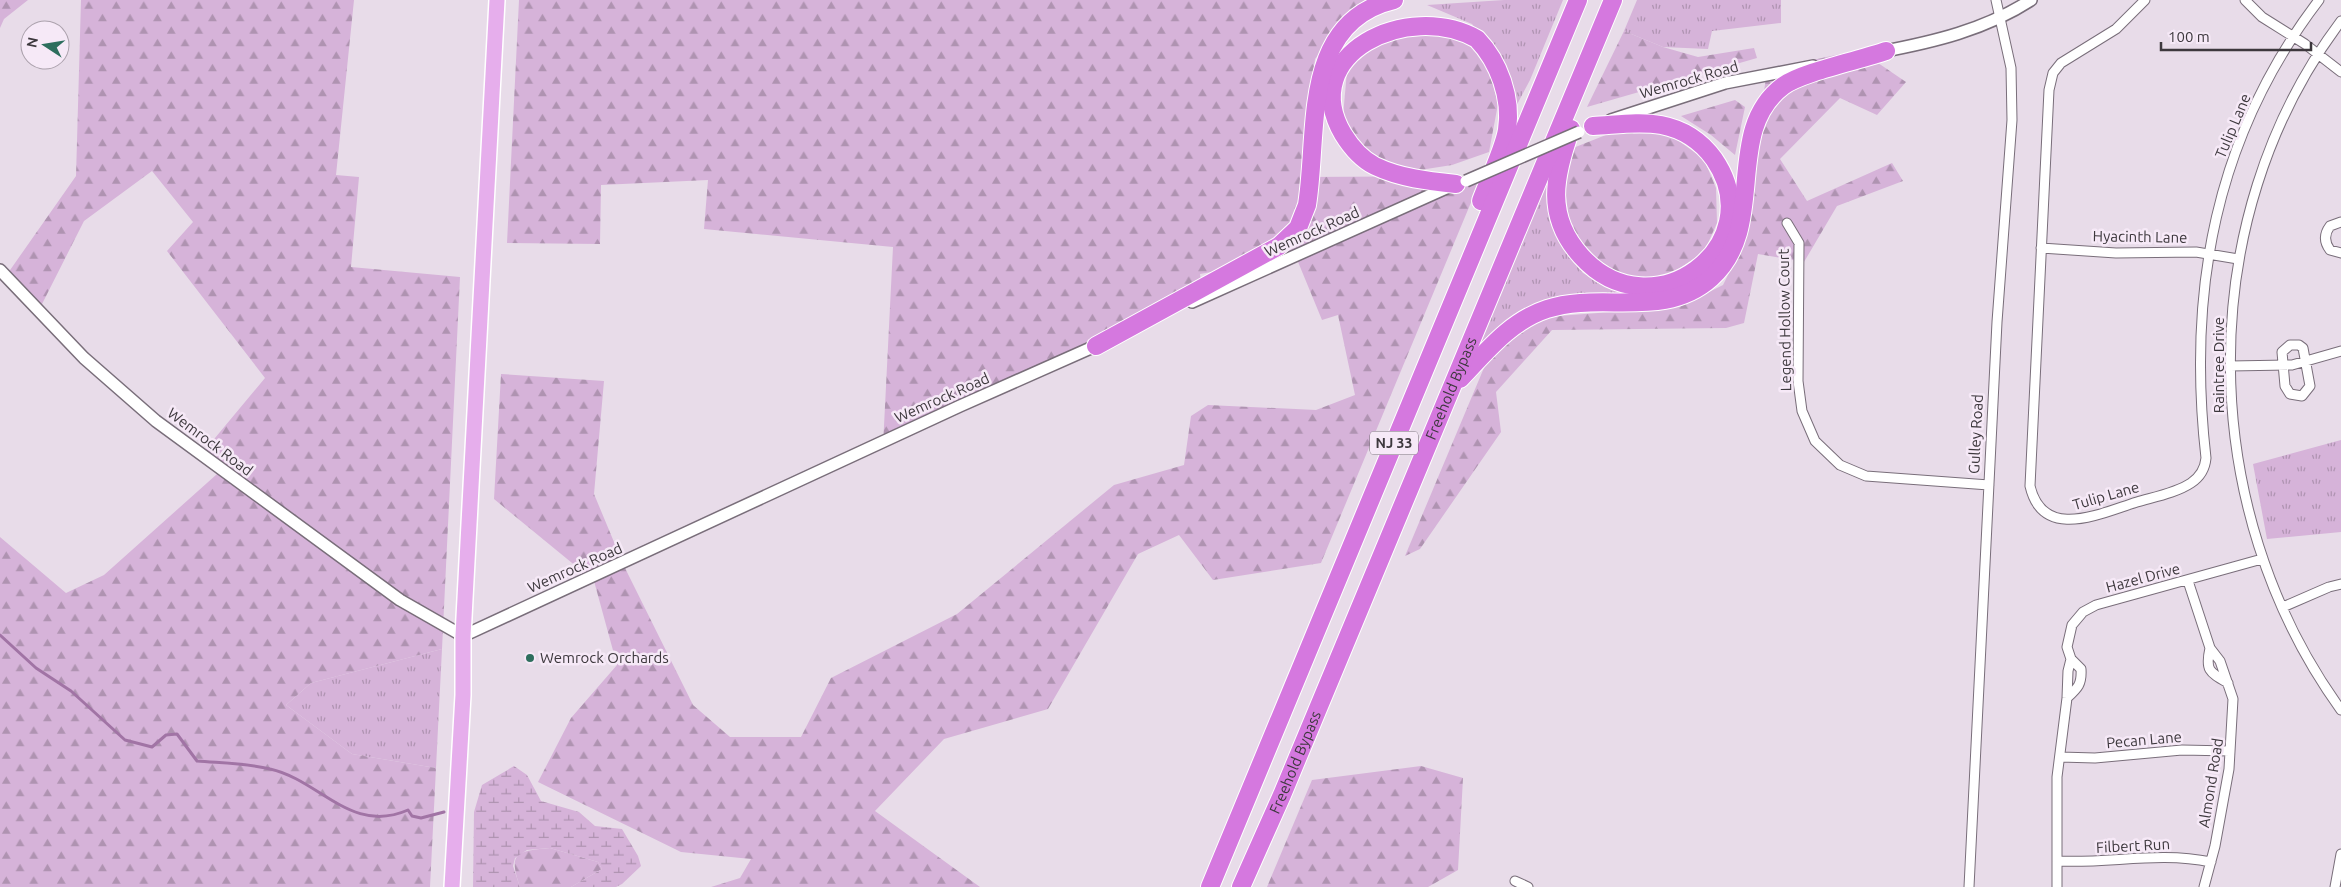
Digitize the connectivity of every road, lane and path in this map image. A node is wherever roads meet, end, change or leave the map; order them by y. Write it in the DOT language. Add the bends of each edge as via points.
graph roads {
  1 [pos="497,0"];
  2 [pos="1394,0"];
  3 [pos="1578,0"];
  4 [pos="1613,0"];
  5 [pos="1618,0"];
  6 [pos="1996,0"];
  7 [pos="2031,0"];
  8 [pos="2145,0"];
  9 [pos="2245,0"];
  10 [pos="2319,0"];
  11 [pos="2001,18"];
  12 [pos="2341,21"];
  13 [pos="2293,36"];
  14 [pos="1886,51"];
  15 [pos="2318,56"];
  16 [pos="2341,72"];
  17 [pos="1586,129"];
  18 [pos="1461,182"];
  19 [pos="2341,222"];
  20 [pos="1787,223"];
  21 [pos="2041,248"];
  22 [pos="2341,253"];
  23 [pos="2208,254"];
  24 [pos="2238,259"];
  25 [pos="0,270"];
  26 [pos="1096,346"];
  27 [pos="1433,348"];
  28 [pos="2341,351"];
  29 [pos="2306,362"];
  30 [pos="2283,365"];
  31 [pos="2230,366"];
  32 [pos="1454,385"];
  33 [pos="1989,485"];
  34 [pos="2262,559"];
  35 [pos="2188,580"];
  36 [pos="2341,584"];
  37 [pos="2283,607"];
  38 [pos="463,636"];
  39 [pos="2071,660"];
  40 [pos="2067,698"];
  41 [pos="2341,710"];
  42 [pos="2230,751"];
  43 [pos="2060,757"];
  44 [pos="2341,854"];
  45 [pos="2057,860"];
  46 [pos="2210,862"];
  47 [pos="1515,881"];
  48 [pos="452,887"];
  49 [pos="1210,887"];
  50 [pos="1241,887"];
  51 [pos="1528,887"];
  52 [pos="1969,887"];
  53 [pos="2057,887"];
  54 [pos="2204,887"];
  55 [pos="2335,887"];
  1 -- 38 [label="main road"];
  2 -- 26 [label="highway" via="1370,9 1352,22 1326,56 1320,78 1307,205 1293,234 1264,255"];
  3 -- 27 [label="highway, Freehold Bypass / NJ 33"];
  4 -- 32 [label="highway, Freehold Bypass / NJ 33" via="1478,320"];
  5 -- 17 [label="highway" via="1557,173 1555,195 1558,213 1577,252 1612,280 1631,286 1657,287 1693,273 1714,253 1727,224 1728,194 1717,164 1692,137 1671,128 1645,123"];
  6 -- 11 [label="street, Gulley Road"];
  7 -- 11 [label="street"];
  8 -- 21 [label="street, Tulip Lane" via="2116,29 2061,63 2053,73 2048,90"];
  9 -- 13 [label="street" via="2262,17"];
  10 -- 13 [label="street, Tulip Lane"];
  11 -- 14 [label="street, Wemrock Road" via="1947,37"];
  11 -- 33 [label="street, Gulley Road" via="2011,68 2012,120"];
  12 -- 15 [label="street, Raintree Drive"];
  13 -- 15 [label="street"];
  13 -- 23 [label="street, Tulip Lane" via="2264,87 2237,150"];
  14 -- 17 [label="street, Wemrock Road" via="1726,83"];
  14 -- 32 [label="highway" via="1795,80 1771,97 1762,108 1753,129 1738,238 1721,267 1700,286 1682,296 1660,301 1573,304 1546,309 1502,335"];
  15 -- 16 [label="street"];
  15 -- 24 [label="street, Raintree Drive" via="2284,118 2268,156"];
  17 -- 18 [label="street, Wemrock Road, bridge"];
  18 -- 26 [label="street, Wemrock Road"];
  18 -- 27 [label="highway" via="1422,180 1374,165 1355,150 1341,130 1333,98 1338,68 1344,54 1361,34 1386,18 1426,13 1461,26 1492,58 1504,89 1507,130"];
  19 -- 22 [label="street" via="2330,226 2325,235 2330,250"];
  20 -- 33 [label="street, Legend Hollow Court" via="1799,243 1798,381 1802,411 1815,441 1840,465 1866,476"];
  21 -- 23 [label="street, Hyacinth Lane"];
  21 -- 23 [label="street, Tulip Lane" via="2030,486 2042,510 2068,520 2089,517 2184,487 2202,473 2206,458 2198,360"];
  23 -- 24 [label="street, Hyacinth Lane"];
  24 -- 31 [label="street, Raintree Drive"];
  25 -- 38 [label="street, Wemrock Road" via="89,363 156,421 400,600"];
  26 -- 38 [label="street, Wemrock Road"];
  27 -- 49 [label="highway, Freehold Bypass / NJ 33"];
  28 -- 29 [label="street"];
  29 -- 30 [label="street"];
  29 -- 30 [label="street" via="2303,348 2290,345 2282,352"];
  29 -- 30 [label="street" via="2310,386 2302,396 2286,390"];
  30 -- 31 [label="street"];
  31 -- 34 [label="street, Raintree Drive" via="2237,458"];
  32 -- 50 [label="highway, Freehold Bypass / NJ 33"];
  33 -- 52 [label="street, Gulley Road"];
  34 -- 35 [label="street, Hazel Drive"];
  34 -- 37 [label="street, Raintree Drive"];
  35 -- 39 [label="street, Hazel Drive" via="2096,605 2083,612 2069,634 2067,647"];
  35 -- 42 [label="street, Almond Road" via="2210,648 2220,661 2233,699"];
  36 -- 37 [label="street" via="2329,586"];
  37 -- 41 [label="street, Raintree Drive" via="2311,664"];
  38 -- 48 [label="main road" via="463,695"];
  39 -- 40 [label="street, Hazel Drive"];
  39 -- 40 [label="street, Hazel Drive" via="2081,669 2082,678 2080,686"];
  40 -- 43 [label="street, Hazel Drive"];
  42 -- 43 [label="street, Pecan Lane" via="2182,750 2095,758"];
  42 -- 46 [label="street, Almond Road"];
  43 -- 45 [label="street, Hazel Drive"];
  44 -- 55 [label="street"];
  45 -- 46 [label="street, Filbert Run" via="2098,862 2164,856"];
  45 -- 53 [label="street, Hazel Drive"];
  46 -- 54 [label="street, Almond Road"];
  47 -- 51 [label="street"];
}
